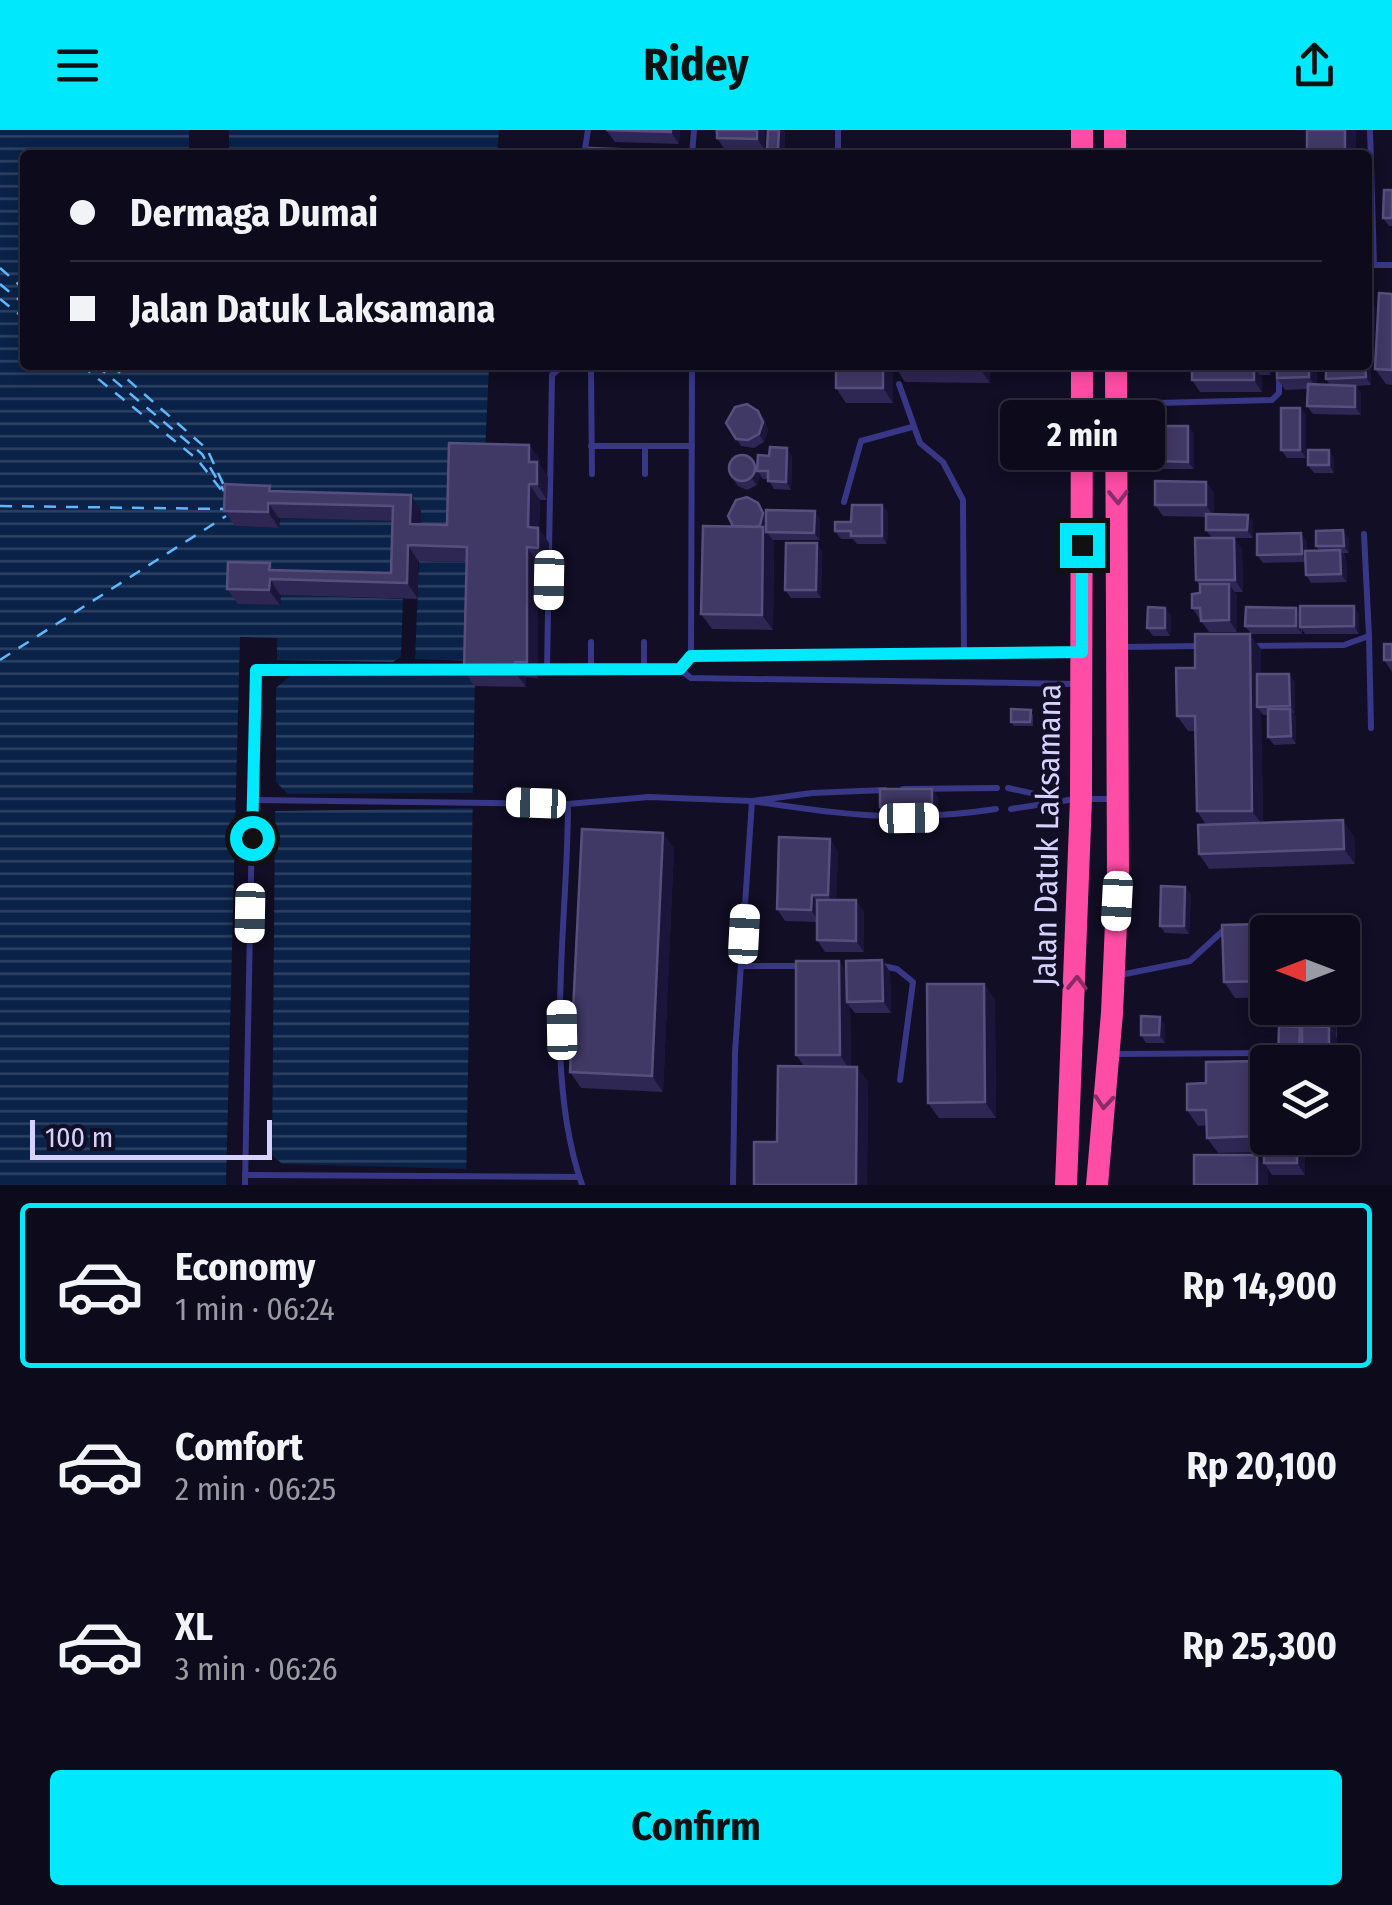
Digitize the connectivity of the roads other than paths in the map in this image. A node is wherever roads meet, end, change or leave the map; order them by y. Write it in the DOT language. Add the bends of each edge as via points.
graph roads {
  1 [pos="557,370"];
  2 [pos="590,370"];
  3 [pos="692,370"];
  4 [pos="1082,370"];
  5 [pos="1116,370"];
  6 [pos="1280,370"];
  7 [pos="899,384"];
  8 [pos="1156,403"];
  9 [pos="912,427"];
  10 [pos="591,446"];
  11 [pos="646,446"];
  12 [pos="692,446"];
  13 [pos="592,474"];
  14 [pos="645,474"];
  15 [pos="844,502"];
  16 [pos="1364,534"];
  17 [pos="1369,636"];
  18 [pos="591,642"];
  19 [pos="644,642"];
  20 [pos="1213,646"];
  21 [pos="1232,646"];
  22 [pos="1120,648"];
  23 [pos="1082,652"];
  24 [pos="964,654"];
  25 [pos="691,656"];
  26 [pos="680,669"];
  27 [pos="472,670"];
  28 [pos="644,670"];
  29 [pos="529,671"];
  30 [pos="548,671"];
  31 [pos="591,671"];
  32 [pos="1083,684"];
  33 [pos="1372,728"];
  34 [pos="997,788"];
  35 [pos="1008,788"];
  36 [pos="1054,799"];
  37 [pos="1081,799"];
  38 [pos="1116,799"];
  39 [pos="253,800"];
  40 [pos="752,802"];
  41 [pos="568,804"];
  42 [pos="996,809"];
  43 [pos="1011,809"];
  44 [pos="1232,925"];
  45 [pos="867,965"];
  46 [pos="742,966"];
  47 [pos="814,966"];
  48 [pos="1114,976"];
  49 [pos="1250,1052"];
  50 [pos="1108,1054"];
  51 [pos="900,1080"];
  52 [pos="245,1175"];
  53 [pos="580,1181"];
  54 [pos="245,1185"];
  55 [pos="733,1185"];
  56 [pos="1066,1185"];
  57 [pos="1096,1185"];
  1 -- 30 [label="lane"];
  2 -- 10 [label="lane"];
  3 -- 12 [label="lane"];
  4 -- 23 [label="highway, Jalan Datuk Laksamana"];
  5 -- 22 [label="highway, one-way"];
  6 -- 8 [label="lane" via="1279,393 1272,400"];
  7 -- 9 [label="lane"];
  9 -- 15 [label="lane" via="861,441"];
  9 -- 24 [label="lane" via="950,472 963,500"];
  10 -- 11 [label="lane"];
  10 -- 13 [label="lane"];
  11 -- 12 [label="lane"];
  11 -- 14 [label="lane"];
  12 -- 25 [label="lane"];
  16 -- 17 [label="lane"];
  17 -- 21 [label="lane" via="1344,645"];
  17 -- 33 [label="lane"];
  18 -- 31 [label="lane"];
  19 -- 28 [label="lane"];
  20 -- 22 [label="lane"];
  22 -- 38 [label="highway"];
  23 -- 24 [label="lane"];
  23 -- 32 [label="highway, Jalan Datuk Laksamana"];
  24 -- 25 [label="lane"];
  25 -- 26 [label="lane"];
  26 -- 28 [label="lane"];
  26 -- 32 [label="lane" via="692,678"];
  27 -- 39 [label="lane" via="256,670"];
  28 -- 31 [label="lane"];
  29 -- 30 [label="lane"];
  30 -- 31 [label="lane"];
  32 -- 37 [label="highway, Jalan Datuk Laksamana"];
  34 -- 40 [label="lane" via="812,792"];
  35 -- 36 [label="lane"];
  36 -- 37 [label="lane"];
  36 -- 43 [label="lane"];
  37 -- 38 [label="lane"];
  56 -- 37 [label="highway, Jalan Datuk Laksamana, one-way"];
  38 -- 48 [label="highway"];
  39 -- 41 [label="lane"];
  39 -- 52 [label="lane"];
  40 -- 41 [label="lane" via="650,798"];
  40 -- 42 [label="lane" via="875,818"];
  40 -- 46 [label="lane"];
  41 -- 53 [label="lane" via="564,1100"];
  44 -- 48 [label="lane" via="1190,962"];
  45 -- 51 [label="lane" via="897,969 912,982"];
  46 -- 47 [label="lane"];
  46 -- 55 [label="lane"];
  48 -- 50 [label="highway"];
  49 -- 50 [label="lane"];
  50 -- 57 [label="highway, one-way"];
  52 -- 53 [label="lane"];
  52 -- 54 [label="lane"];
}
